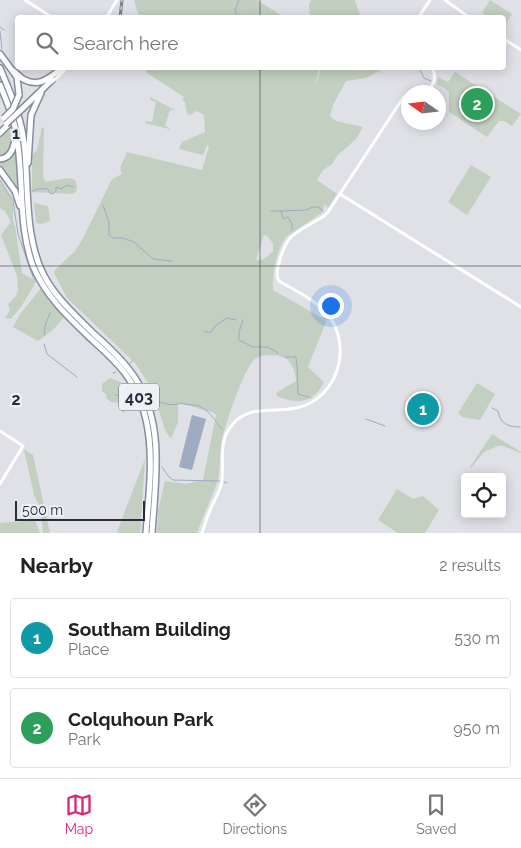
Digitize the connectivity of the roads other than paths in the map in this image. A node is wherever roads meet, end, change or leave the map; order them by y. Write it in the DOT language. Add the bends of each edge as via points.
graph roads {
  1 [pos="25,0"];
  2 [pos="116,0"];
  3 [pos="430,0"];
  4 [pos="444,0"];
  5 [pos="464,14"];
  6 [pos="48,15"];
  7 [pos="107,15"];
  8 [pos="420,15"];
  9 [pos="506,40"];
  10 [pos="521,50"];
  11 [pos="0,54"];
  12 [pos="0,68"];
  13 [pos="12,70"];
  14 [pos="61,70"];
  15 [pos="62,70"];
  16 [pos="62,70"];
  17 [pos="433,70"];
  18 [pos="52,80"];
  19 [pos="0,85"];
  20 [pos="432,85"];
  21 [pos="41,93"];
  22 [pos="6,99"];
  23 [pos="401,101"];
  24 [pos="23,109"];
  25 [pos="2,118"];
  26 [pos="0,131"];
  27 [pos="0,159"];
  28 [pos="0,170"];
  29 [pos="26,178"];
  30 [pos="340,194"];
  31 [pos="25,235"];
  32 [pos="521,307"];
  33 [pos="0,431"];
  34 [pos="0,484"];
  35 [pos="146,533"];
  36 [pos="152,533"];
  37 [pos="202,533"];
  1 -- 6 [label="street"];
  2 -- 7 [label="street"];
  3 -- 8 [label="street"];
  4 -- 5 [label="street"];
  9 -- 10 [label="street"];
  11 -- 13 [label="highway"];
  12 -- 29 [label="highway, 403" via="19,117"];
  13 -- 14 [label="highway" via="34,83 46,80"];
  13 -- 25 [label="highway, bridge" via="19,83 20,95 13,109"];
  15 -- 18 [label="street"];
  16 -- 21 [label="street"];
  17 -- 20 [label="street"];
  18 -- 24 [label="highway"];
  19 -- 22 [label="highway, 403"];
  21 -- 24 [label="highway"];
  21 -- 29 [label="highway" via="31,115"];
  22 -- 27 [label="highway" via="14,128 14,143 10,155"];
  22 -- 31 [label="highway, 403" via="18,140"];
  23 -- 30 [label="street"];
  24 -- 26 [label="highway, bridge"];
  28 -- 31 [label="highway" via="18,198"];
  29 -- 36 [label="highway, 403" via="31,236 44,276 68,308 126,366 146,399 156,447"];
  30 -- 32 [label="street"];
  30 -- 37 [label="street" via="324,216 290,238 276,275 279,281 318,305 330,318 340,346 337,372 325,391 305,406 253,411 232,425 222,446 222,483"];
  31 -- 35 [label="highway, 403" via="34,267 50,297 124,372 141,402 148,424 151,452"];
  33 -- 34 [label="street" via="23,446"];
}
